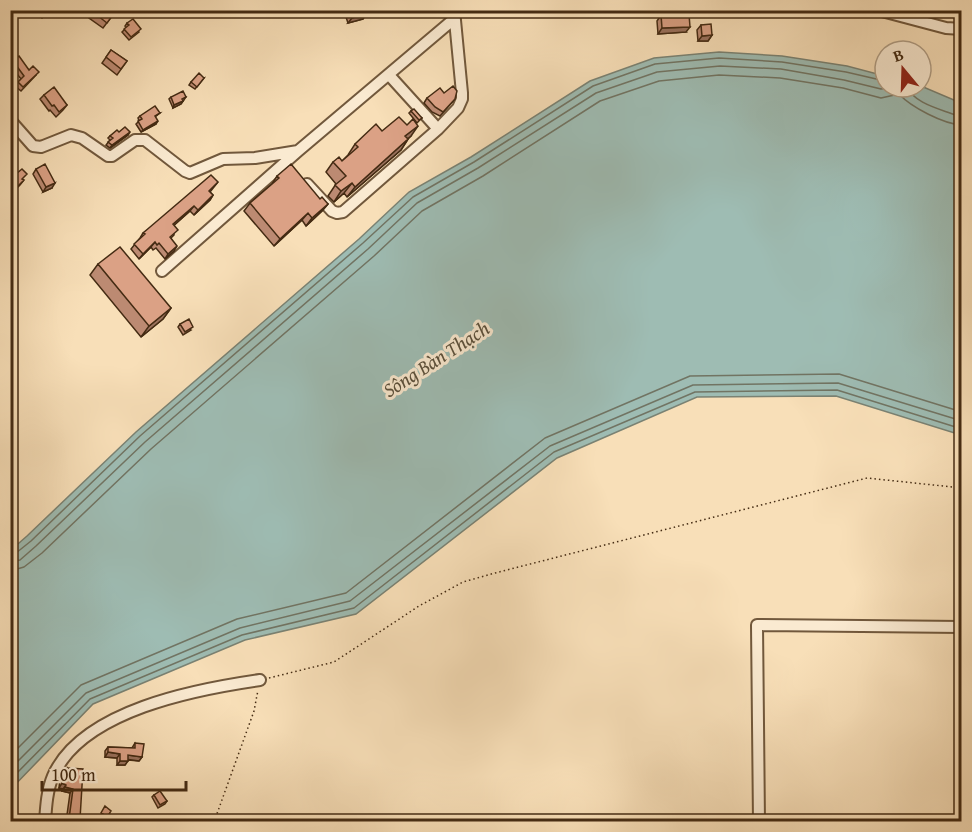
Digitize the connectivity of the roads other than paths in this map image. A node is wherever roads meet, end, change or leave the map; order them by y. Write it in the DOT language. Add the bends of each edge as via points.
graph roads {
  1 [pos="878,10"];
  2 [pos="454,15"];
  3 [pos="962,29"];
  4 [pos="389,75"];
  5 [pos="10,120"];
  6 [pos="438,129"];
  7 [pos="298,151"];
  8 [pos="294,170"];
  9 [pos="162,271"];
  10 [pos="962,627"];
  11 [pos="260,680"];
  12 [pos="45,822"];
  13 [pos="759,822"];
  1 -- 3 [label="street"];
  2 -- 4 [label="street"];
  2 -- 6 [label="street" via="462,99"];
  4 -- 6 [label="street"];
  4 -- 7 [label="street"];
  5 -- 7 [label="street" via="30,145 37,147 71,135 112,156 135,140 145,140 190,172 223,159"];
  6 -- 8 [label="street" via="343,212 332,211"];
  7 -- 8 [label="street"];
  8 -- 9 [label="street"];
  10 -- 13 [label="street" via="757,626"];
  11 -- 12 [label="street" via="212,687 162,701 100,727 75,746 53,776"];
}
